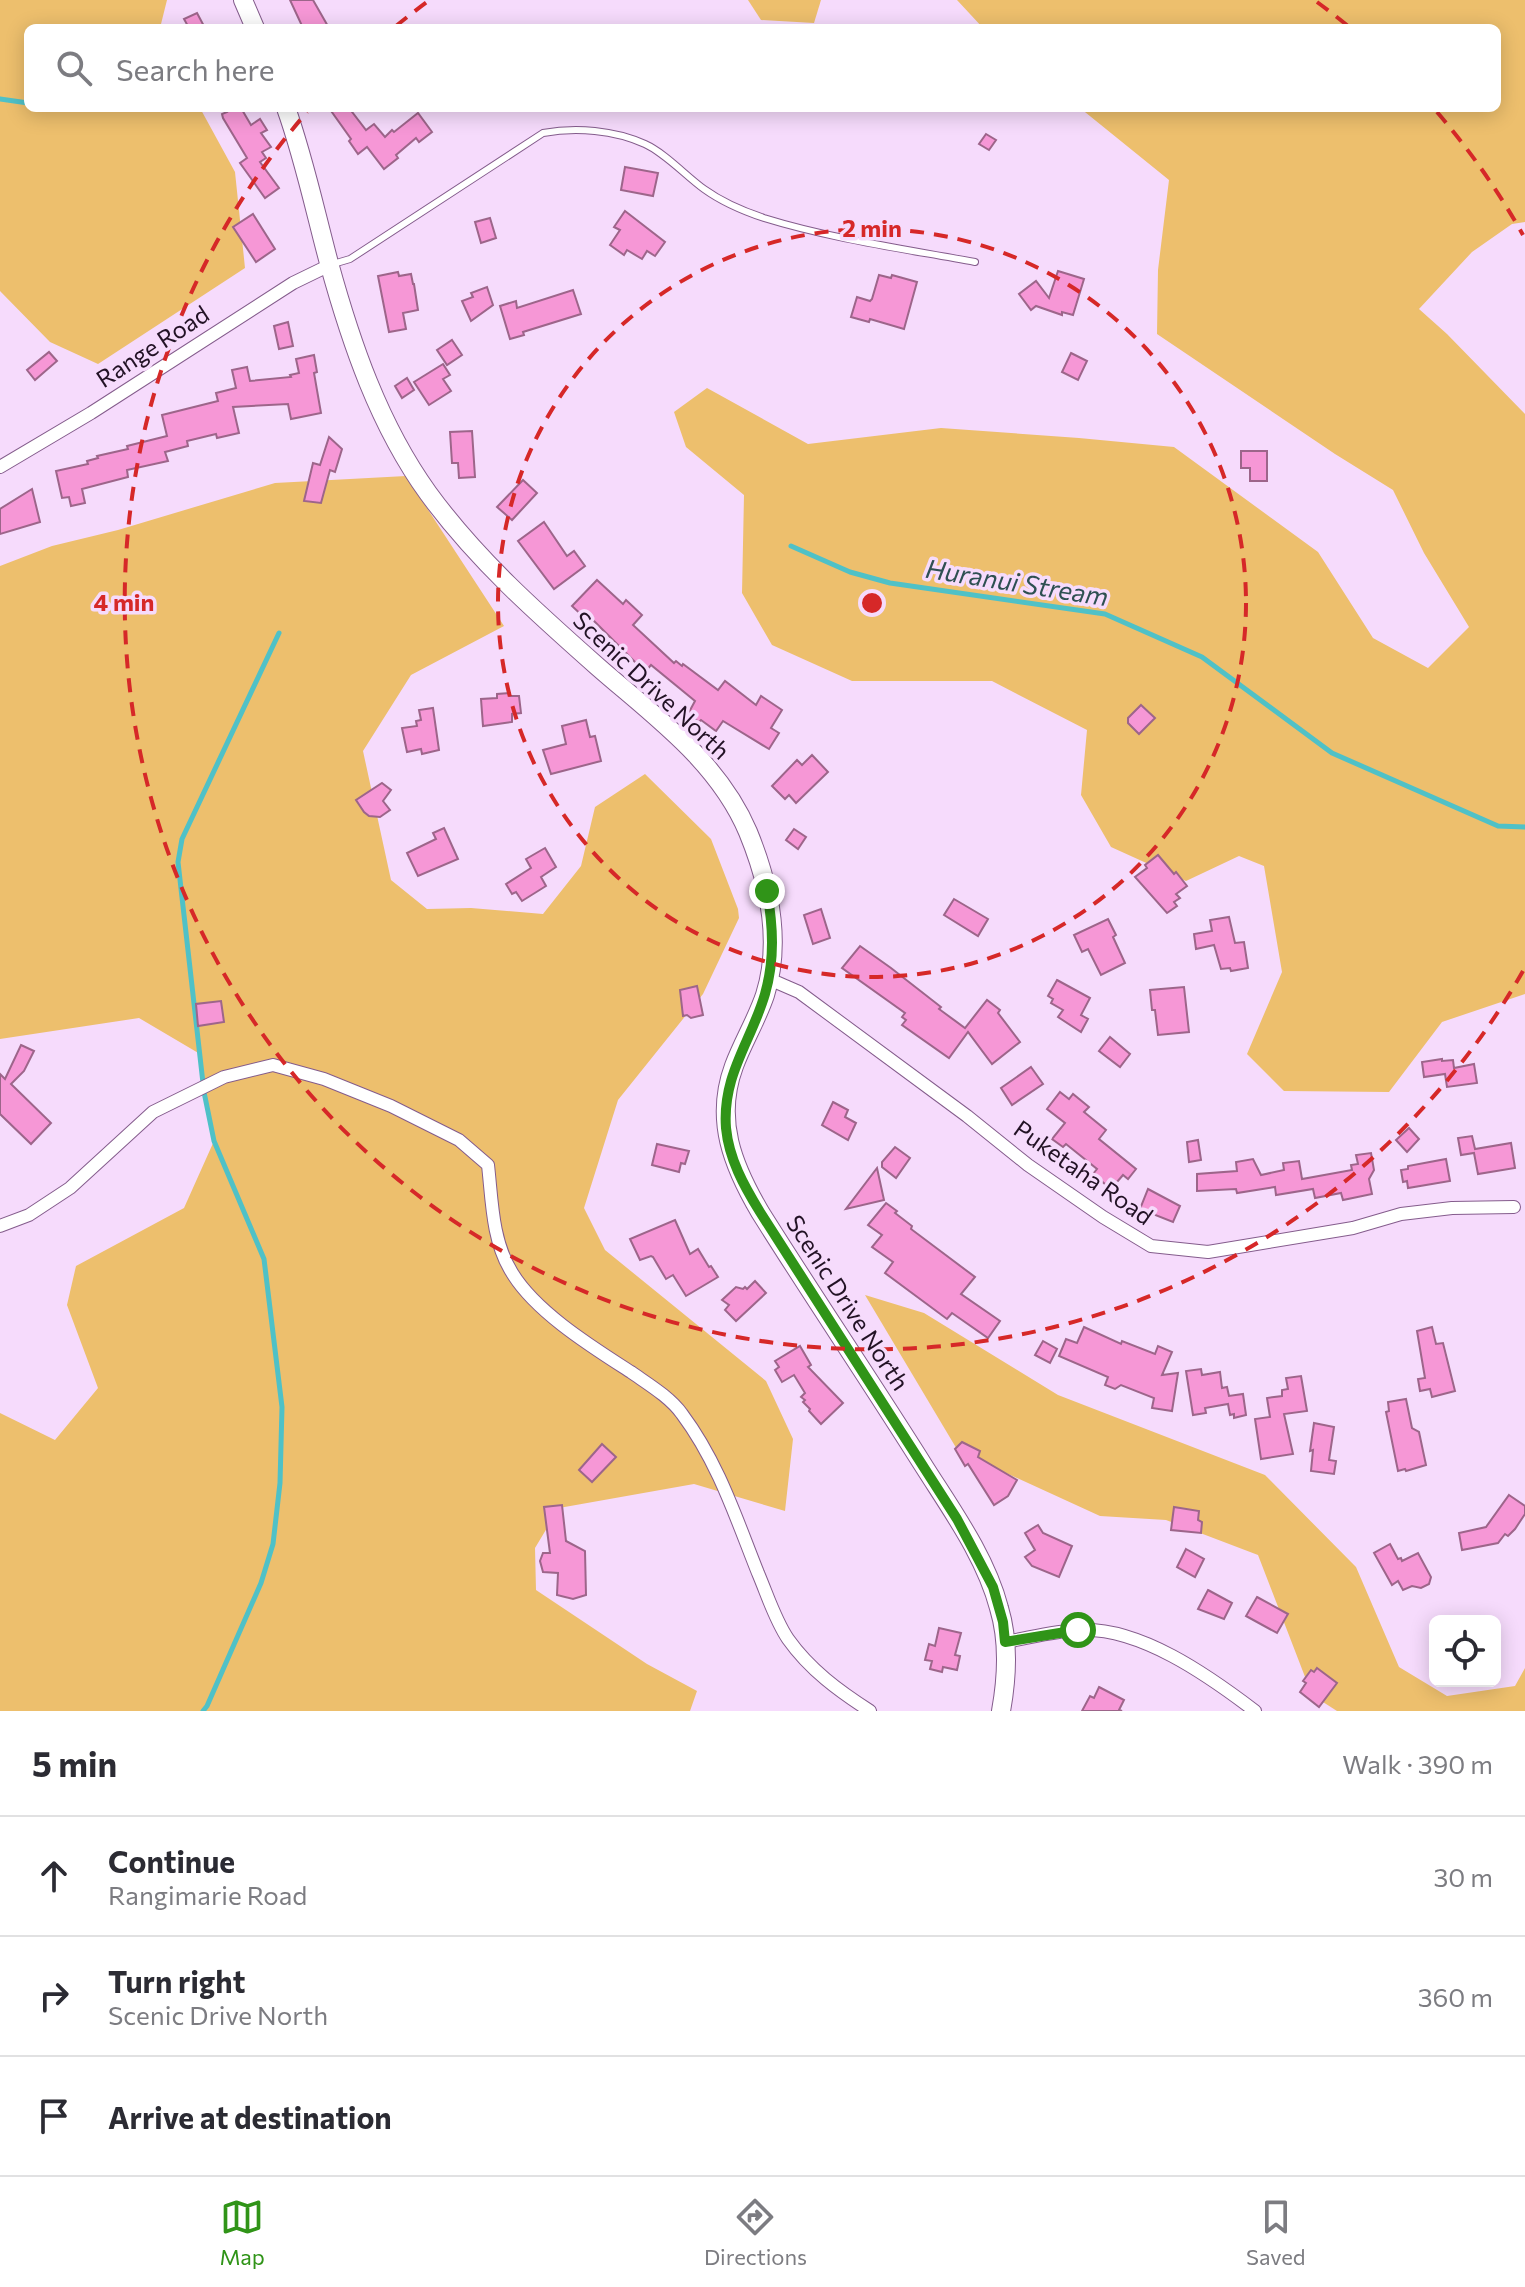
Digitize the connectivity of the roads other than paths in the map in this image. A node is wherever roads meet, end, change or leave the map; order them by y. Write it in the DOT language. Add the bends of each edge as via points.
graph roads {
  1 [pos="243,0"];
  2 [pos="253,24"];
  3 [pos="287,112"];
  4 [pos="975,262"];
  5 [pos="330,265"];
  6 [pos="0,467"];
  7 [pos="769,979"];
  8 [pos="1514,1207"];
  9 [pos="0,1226"];
  10 [pos="1005,1642"];
  11 [pos="870,1711"];
  12 [pos="1001,1711"];
  13 [pos="1255,1711"];
  1 -- 2 [label="main road"];
  3 -- 5 [label="main road, Scenic Drive North"];
  4 -- 5 [label="lane" via="764,218 705,190 647,145 611,133 564,129 543,133 350,259"];
  5 -- 6 [label="street, Range Road"];
  5 -- 7 [label="main road, Scenic Drive North" via="370,388 427,492 513,590 681,740 729,795 767,891 774,938"];
  7 -- 8 [label="street, Puketaha Road" via="799,992 1028,1165 1151,1246 1208,1252 1353,1228 1401,1214"];
  7 -- 10 [label="main road, Scenic Drive North" via="729,1083 726,1127 735,1165 768,1226 957,1519 993,1587"];
  9 -- 11 [label="street" via="29,1215 70,1188 153,1112 224,1077 273,1065 391,1106 459,1140 488,1165 496,1236 511,1271 542,1308 680,1411 722,1482 787,1637 815,1672"];
  10 -- 12 [label="main road, Scenic Drive North"];
  10 -- 13 [label="street" via="1078,1630 1120,1635 1187,1665"];
}
